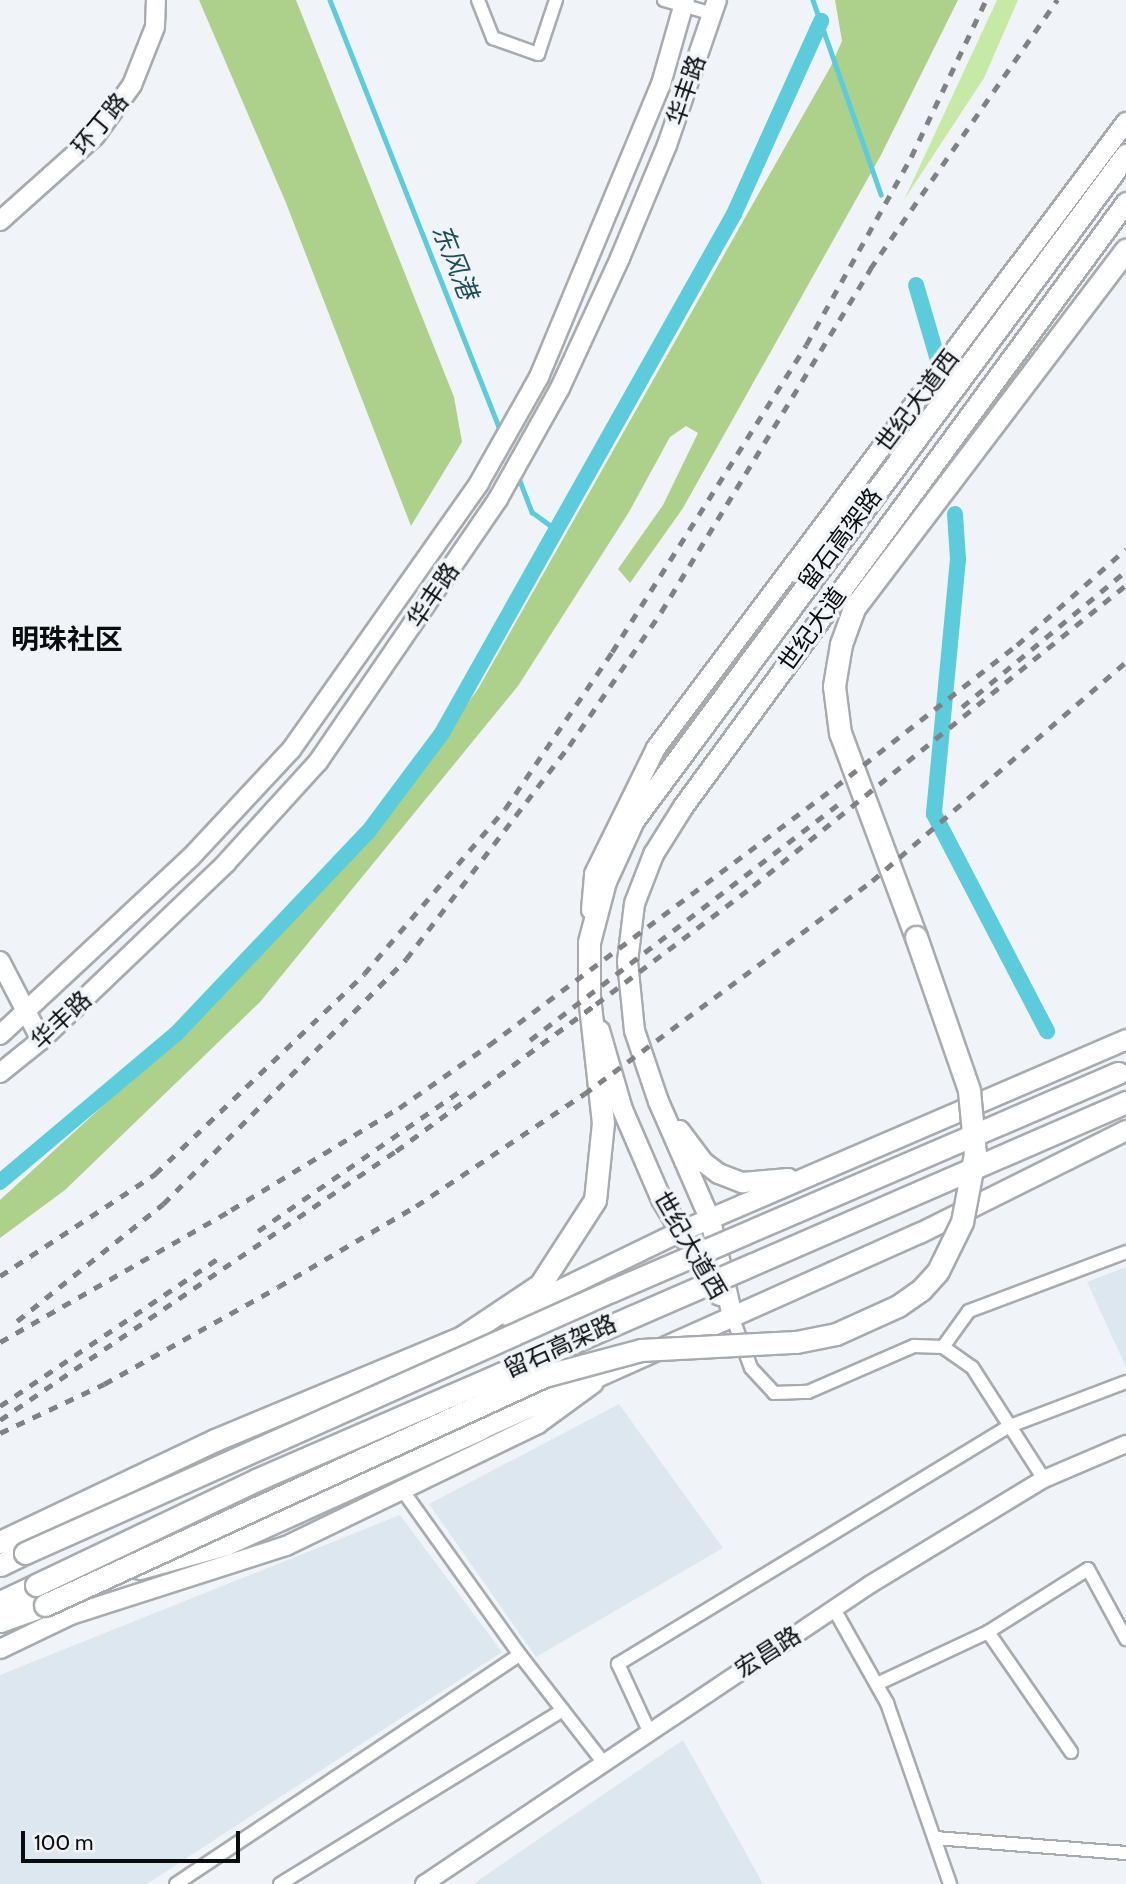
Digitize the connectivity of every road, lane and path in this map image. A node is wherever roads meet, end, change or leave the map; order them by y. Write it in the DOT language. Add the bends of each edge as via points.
graph roads {
  1 [pos="156,0"];
  2 [pos="478,0"];
  3 [pos="556,0"];
  4 [pos="664,0"];
  5 [pos="685,3"];
  6 [pos="715,7"];
  7 [pos="1126,122"];
  8 [pos="1126,155"];
  9 [pos="1126,202"];
  10 [pos="0,221"];
  11 [pos="1126,250"];
  12 [pos="589,942"];
  13 [pos="0,961"];
  14 [pos="589,996"];
  15 [pos="24,1015"];
  16 [pos="0,1035"];
  17 [pos="1126,1039"];
  18 [pos="41,1040"];
  19 [pos="1122,1071"];
  20 [pos="0,1073"];
  21 [pos="658,1101"];
  22 [pos="1126,1101"];
  23 [pos="1126,1130"];
  24 [pos="829,1168"];
  25 [pos="710,1220"];
  26 [pos="678,1233"];
  27 [pos="1126,1252"];
  28 [pos="732,1317"];
  29 [pos="462,1337"];
  30 [pos="943,1347"];
  31 [pos="603,1376"];
  32 [pos="1126,1382"];
  33 [pos="1010,1426"];
  34 [pos="480,1429"];
  35 [pos="1126,1444"];
  36 [pos="1044,1479"];
  37 [pos="403,1491"];
  38 [pos="0,1542"];
  39 [pos="0,1565"];
  40 [pos="104,1578"];
  41 [pos="0,1602"];
  42 [pos="834,1609"];
  43 [pos="0,1622"];
  44 [pos="988,1632"];
  45 [pos="1126,1639"];
  46 [pos="0,1649"];
  47 [pos="520,1655"];
  48 [pos="877,1684"];
  49 [pos="563,1710"];
  50 [pos="649,1731"];
  51 [pos="1071,1752"];
  52 [pos="603,1762"];
  53 [pos="934,1838"];
  54 [pos="1126,1853"];
  55 [pos="176,1884"];
  56 [pos="280,1884"];
  57 [pos="424,1884"];
  58 [pos="950,1884"];
  1 -- 10 [label="main road, 环丁路" via="155,27 132,85 95,136"];
  2 -- 3 [label="street" via="493,38 538,54"];
  4 -- 5 [label="street"];
  5 -- 6 [label="street"];
  5 -- 15 [label="main road, 华丰路" via="661,84 539,377 479,483 291,750 192,856"];
  6 -- 18 [label="main road, 华丰路" via="667,145 620,258 498,499 318,762 226,863"];
  7 -- 12 [label="main road, 世纪大道西" via="656,748 594,874"];
  8 -- 12 [label="highway, 留石高架路" via="634,820 605,881"];
  9 -- 21 [label="main road, 世纪大道" via="1018,344 653,854 634,904 626,961 634,1030"];
  11 -- 40 [label="highway, bridge" via="854,608 841,644 834,686 840,733 969,1090 975,1154 972,1185 962,1222 938,1271 898,1306 836,1334 796,1342 641,1350 544,1376"];
  12 -- 14 [label="highway, 留石高架路"];
  13 -- 15 [label="main road"];
  14 -- 26 [label="main road, 世纪大道西" via="622,1109"];
  14 -- 29 [label="highway, 留石高架路" via="603,1123 595,1200 578,1233 540,1285"];
  15 -- 16 [label="main road, 华丰路"];
  15 -- 18 [label="main road"];
  17 -- 24 [label="main road"];
  18 -- 20 [label="main road, 华丰路"];
  19 -- 39 [label="highway, 留石高架路, bridge" via="611,1291"];
  21 -- 24 [label="main road" via="702,1161 718,1173 743,1182 772,1182"];
  21 -- 25 [label="main road, 世纪大道西"];
  22 -- 41 [label="highway, 留石高架路, bridge" via="268,1474"];
  23 -- 28 [label="main road" via="919,1233"];
  24 -- 25 [label="main road"];
  25 -- 26 [label="main road"];
  25 -- 28 [label="main road, 世纪大道西"];
  26 -- 28 [label="main road, 世纪大道西"];
  26 -- 29 [label="main road"];
  27 -- 30 [label="street" via="969,1311"];
  28 -- 30 [label="street" via="751,1368 774,1394 808,1392 914,1346"];
  28 -- 31 [label="main road"];
  29 -- 38 [label="highway, 留石高架路" via="215,1440"];
  30 -- 33 [label="street" via="972,1367"];
  31 -- 34 [label="main road"];
  31 -- 37 [label="main road" via="538,1424"];
  32 -- 33 [label="street"];
  33 -- 36 [label="street"];
  33 -- 50 [label="street" via="618,1664"];
  34 -- 40 [label="highway, bridge" via="226,1544"];
  35 -- 36 [label="street, 宏昌路"];
  36 -- 42 [label="street, 宏昌路"];
  37 -- 46 [label="main road" via="286,1546 71,1615"];
  37 -- 47 [label="street"];
  40 -- 43 [label="highway, bridge"];
  42 -- 48 [label="street"];
  42 -- 50 [label="street, 宏昌路"];
  44 -- 45 [label="street" via="1088,1569"];
  44 -- 48 [label="street"];
  44 -- 51 [label="street"];
  47 -- 49 [label="street"];
  47 -- 55 [label="street"];
  48 -- 53 [label="street"];
  49 -- 52 [label="street"];
  49 -- 56 [label="street"];
  50 -- 52 [label="street, 宏昌路"];
  52 -- 57 [label="street, 宏昌路"];
  53 -- 54 [label="street"];
  53 -- 58 [label="street"];
}
